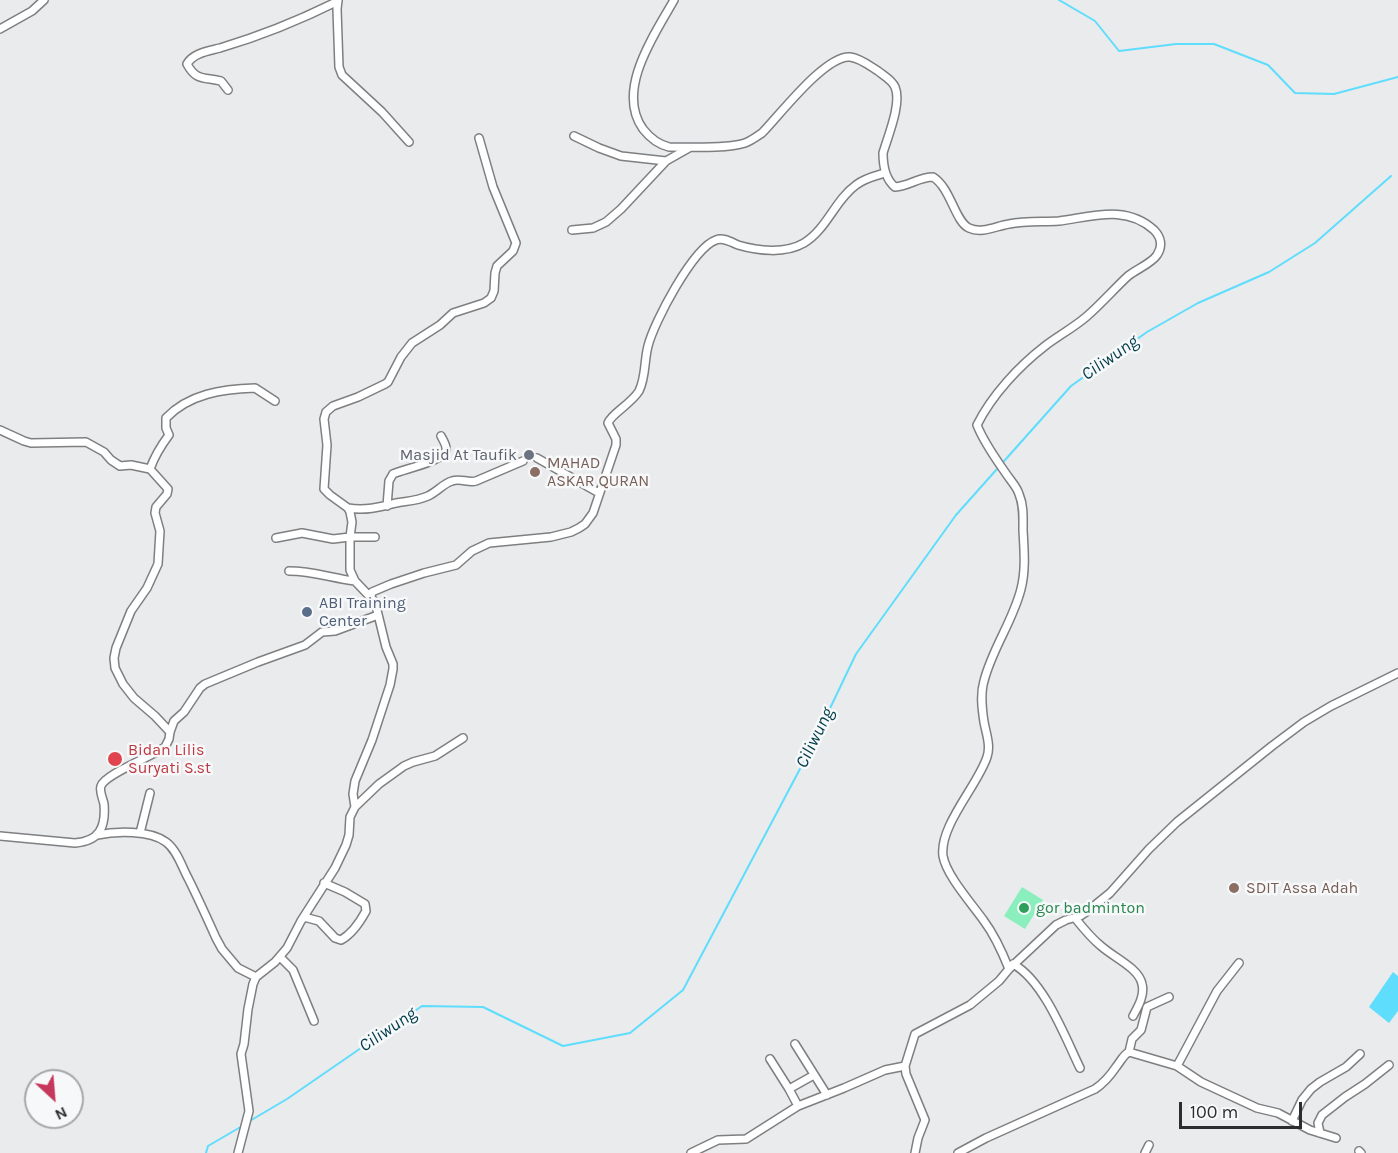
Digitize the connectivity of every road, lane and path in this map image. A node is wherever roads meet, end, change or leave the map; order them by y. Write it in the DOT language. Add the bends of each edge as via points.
graph roads {
  1 [pos="44,0"];
  2 [pos="674,0"];
  3 [pos="338,1"];
  4 [pos="0,29"];
  5 [pos="228,90"];
  6 [pos="574,136"];
  7 [pos="479,138"];
  8 [pos="409,142"];
  9 [pos="691,147"];
  10 [pos="666,161"];
  11 [pos="885,173"];
  12 [pos="572,230"];
  13 [pos="275,401"];
  14 [pos="0,430"];
  15 [pos="441,436"];
  16 [pos="537,458"];
  17 [pos="523,461"];
  18 [pos="150,469"];
  19 [pos="599,493"];
  20 [pos="387,506"];
  21 [pos="348,508"];
  22 [pos="350,537"];
  23 [pos="375,537"];
  24 [pos="276,538"];
  25 [pos="289,571"];
  26 [pos="355,581"];
  27 [pos="371,596"];
  28 [pos="378,615"];
  29 [pos="1398,673"];
  30 [pos="170,732"];
  31 [pos="463,738"];
  32 [pos="150,793"];
  33 [pos="355,807"];
  34 [pos="140,833"];
  35 [pos="97,835"];
  36 [pos="0,837"];
  37 [pos="324,883"];
  38 [pos="304,917"];
  39 [pos="1075,918"];
  40 [pos="280,957"];
  41 [pos="1239,963"];
  42 [pos="1011,966"];
  43 [pos="256,977"];
  44 [pos="1169,997"];
  45 [pos="1134,1016"];
  46 [pos="314,1021"];
  47 [pos="795,1044"];
  48 [pos="1129,1052"];
  49 [pos="1360,1054"];
  50 [pos="770,1059"];
  51 [pos="1389,1065"];
  52 [pos="905,1066"];
  53 [pos="1177,1066"];
  54 [pos="1080,1068"];
  55 [pos="814,1075"];
  56 [pos="789,1089"];
  57 [pos="827,1095"];
  58 [pos="798,1106"];
  59 [pos="1292,1121"];
  60 [pos="1320,1134"];
  61 [pos="1336,1138"];
  62 [pos="1149,1145"];
  63 [pos="238,1153"];
  64 [pos="691,1153"];
  65 [pos="915,1153"];
  66 [pos="958,1153"];
  67 [pos="1145,1153"];
  1 -- 4 [label="street"];
  2 -- 9 [label="street" via="637,74 634,104 640,125 656,142 669,147"];
  3 -- 5 [label="street" via="189,59 187,64 194,75 221,81"];
  3 -- 8 [label="street" via="342,75"];
  6 -- 10 [label="street" via="621,156"];
  7 -- 21 [label="street" via="516,247 497,266 491,298 453,313 412,343 385,384 326,412 324,489"];
  9 -- 10 [label="street"];
  9 -- 11 [label="street" via="752,140 821,71 839,59 852,57 874,68 896,89 896,109 883,153"];
  10 -- 12 [label="street" via="606,222"];
  11 -- 19 [label="street" via="854,186 816,234 801,245 768,250 719,239 702,250 654,328 638,392 608,421 616,445"];
  11 -- 42 [label="street" via="895,187 924,178 937,179 969,228 980,230 1108,213 1142,222 1160,238 1160,248 1152,261 1136,269 1084,318 1027,361 1000,390 977,425 1019,494 1023,510 1022,582 983,684 987,759 955,814 945,838 943,858"];
  13 -- 18 [label="street" via="255,387 197,397 166,418 169,435 154,455"];
  14 -- 18 [label="street" via="31,443 86,442 120,466"];
  15 -- 20 [label="street" via="446,447 443,454 393,474"];
  16 -- 19 [label="street"];
  17 -- 20 [label="street" via="476,481 454,480 426,497"];
  18 -- 30 [label="street" via="168,489 155,513 160,531 158,564 131,611 114,658 123,684"];
  19 -- 27 [label="street" via="589,519 571,532 489,543 456,565 391,584"];
  20 -- 21 [label="street"];
  21 -- 22 [label="street" via="352,516"];
  22 -- 23 [label="street"];
  22 -- 24 [label="street" via="302,533"];
  22 -- 26 [label="street" via="350,565"];
  25 -- 26 [label="street"];
  26 -- 27 [label="street"];
  27 -- 28 [label="street"];
  28 -- 30 [label="street" via="322,632 305,645 205,684"];
  28 -- 33 [label="street" via="393,669 372,740 357,774"];
  29 -- 39 [label="street" via="1331,706 1272,746 1177,822 1110,893"];
  30 -- 35 [label="street" via="163,748 102,784 103,821"];
  31 -- 33 [label="street" via="435,756 404,766"];
  32 -- 34 [label="street"];
  33 -- 37 [label="street" via="346,845"];
  34 -- 35 [label="street"];
  34 -- 43 [label="street" via="170,846 219,944 238,968"];
  35 -- 36 [label="street" via="75,843"];
  37 -- 38 [label="street"];
  37 -- 38 [label="street" via="365,904 363,917 341,940 319,921"];
  38 -- 40 [label="street"];
  39 -- 42 [label="street" via="1056,925"];
  39 -- 45 [label="street" via="1101,946 1138,975 1143,990"];
  40 -- 43 [label="street"];
  40 -- 46 [label="street" via="293,969"];
  41 -- 53 [label="street" via="1217,991"];
  42 -- 52 [label="street" via="970,1005 915,1034"];
  42 -- 54 [label="street" via="1028,974 1041,992"];
  43 -- 63 [label="street" via="241,1054 249,1111"];
  44 -- 48 [label="street" via="1147,1007"];
  47 -- 55 [label="street"];
  48 -- 53 [label="street"];
  48 -- 66 [label="street" via="1095,1089"];
  49 -- 59 [label="street" via="1311,1089"];
  50 -- 56 [label="street"];
  51 -- 60 [label="street" via="1322,1115 1318,1123"];
  52 -- 57 [label="street" via="885,1070"];
  52 -- 65 [label="street" via="925,1120"];
  53 -- 59 [label="street" via="1208,1085"];
  55 -- 56 [label="street"];
  55 -- 57 [label="street"];
  56 -- 58 [label="street"];
  57 -- 58 [label="street"];
  58 -- 64 [label="street" via="746,1139 718,1140"];
  59 -- 60 [label="street"];
  60 -- 61 [label="street"];
  62 -- 67 [label="street"];
}
